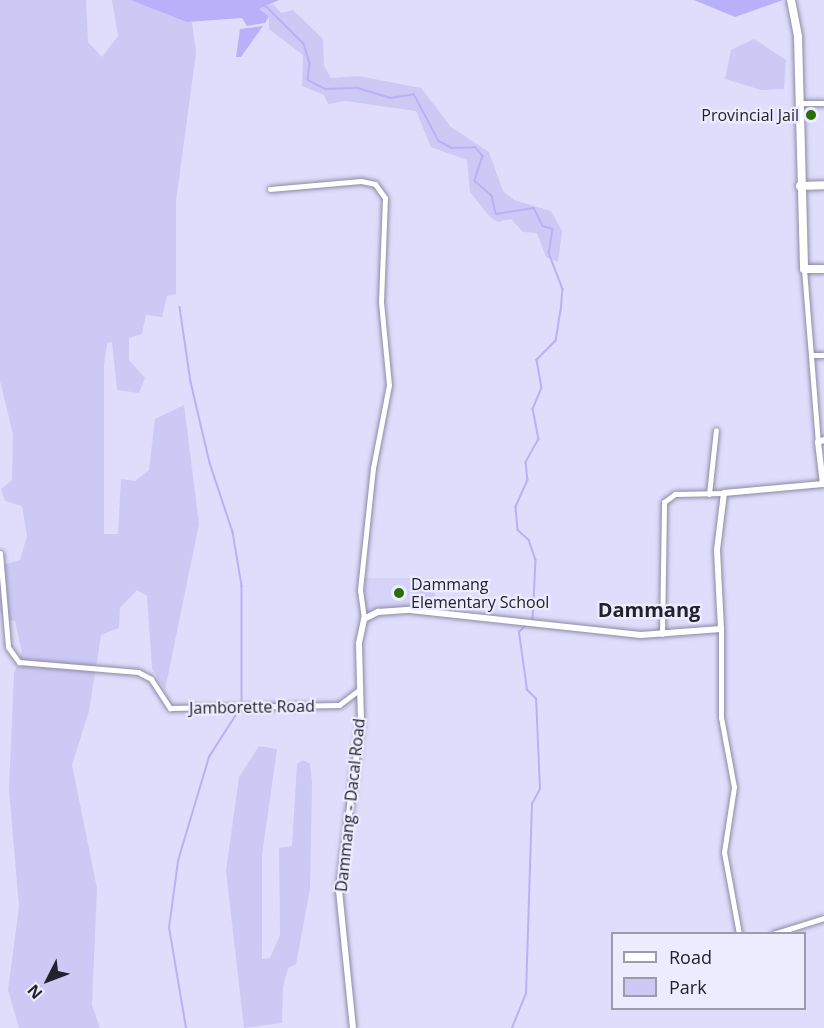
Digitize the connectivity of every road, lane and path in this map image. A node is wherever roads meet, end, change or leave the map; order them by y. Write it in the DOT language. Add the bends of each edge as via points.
graph roads {
  1 [pos="792,4"];
  2 [pos="798,102"];
  3 [pos="824,103"];
  4 [pos="824,185"];
  5 [pos="800,186"];
  6 [pos="270,189"];
  7 [pos="804,269"];
  8 [pos="824,269"];
  9 [pos="812,355"];
  10 [pos="824,355"];
  11 [pos="716,430"];
  12 [pos="821,441"];
  13 [pos="822,484"];
  14 [pos="724,493"];
  15 [pos="824,493"];
  16 [pos="709,494"];
  17 [pos="0,554"];
  18 [pos="364,619"];
  19 [pos="721,629"];
  20 [pos="662,634"];
  21 [pos="360,689"];
  22 [pos="346,704"];
  23 [pos="361,711"];
  24 [pos="824,918"];
  25 [pos="740,932"];
  26 [pos="776,932"];
  27 [pos="352,1028"];
  1 -- 2 [label="main road"];
  2 -- 3 [label="street"];
  2 -- 5 [label="main road"];
  4 -- 5 [label="main road"];
  5 -- 7 [label="main road"];
  6 -- 18 [label="street" via="361,181 375,184 385,198 381,302 389,385 372,468 360,590"];
  7 -- 8 [label="main road"];
  7 -- 9 [label="street"];
  9 -- 10 [label="street"];
  9 -- 12 [label="street"];
  11 -- 16 [label="street"];
  12 -- 13 [label="street"];
  13 -- 14 [label="street"];
  13 -- 15 [label="street"];
  14 -- 16 [label="street"];
  14 -- 19 [label="street" via="717,550"];
  16 -- 20 [label="street" via="675,494 663,505"];
  17 -- 22 [label="street, Jamborette Road" via="8,647 19,662 129,670 151,680 170,708 238,710"];
  18 -- 20 [label="street" via="374,613 410,610"];
  18 -- 21 [label="street, Dammang - Dacal Road"];
  19 -- 20 [label="street"];
  19 -- 25 [label="street" via="721,717 734,786 724,852"];
  21 -- 22 [label="street"];
  21 -- 23 [label="street, Dammang - Dacal Road"];
  22 -- 23 [label="street"];
  23 -- 27 [label="street, Dammang - Dacal Road" via="339,891"];
  24 -- 26 [label="street"];
}
